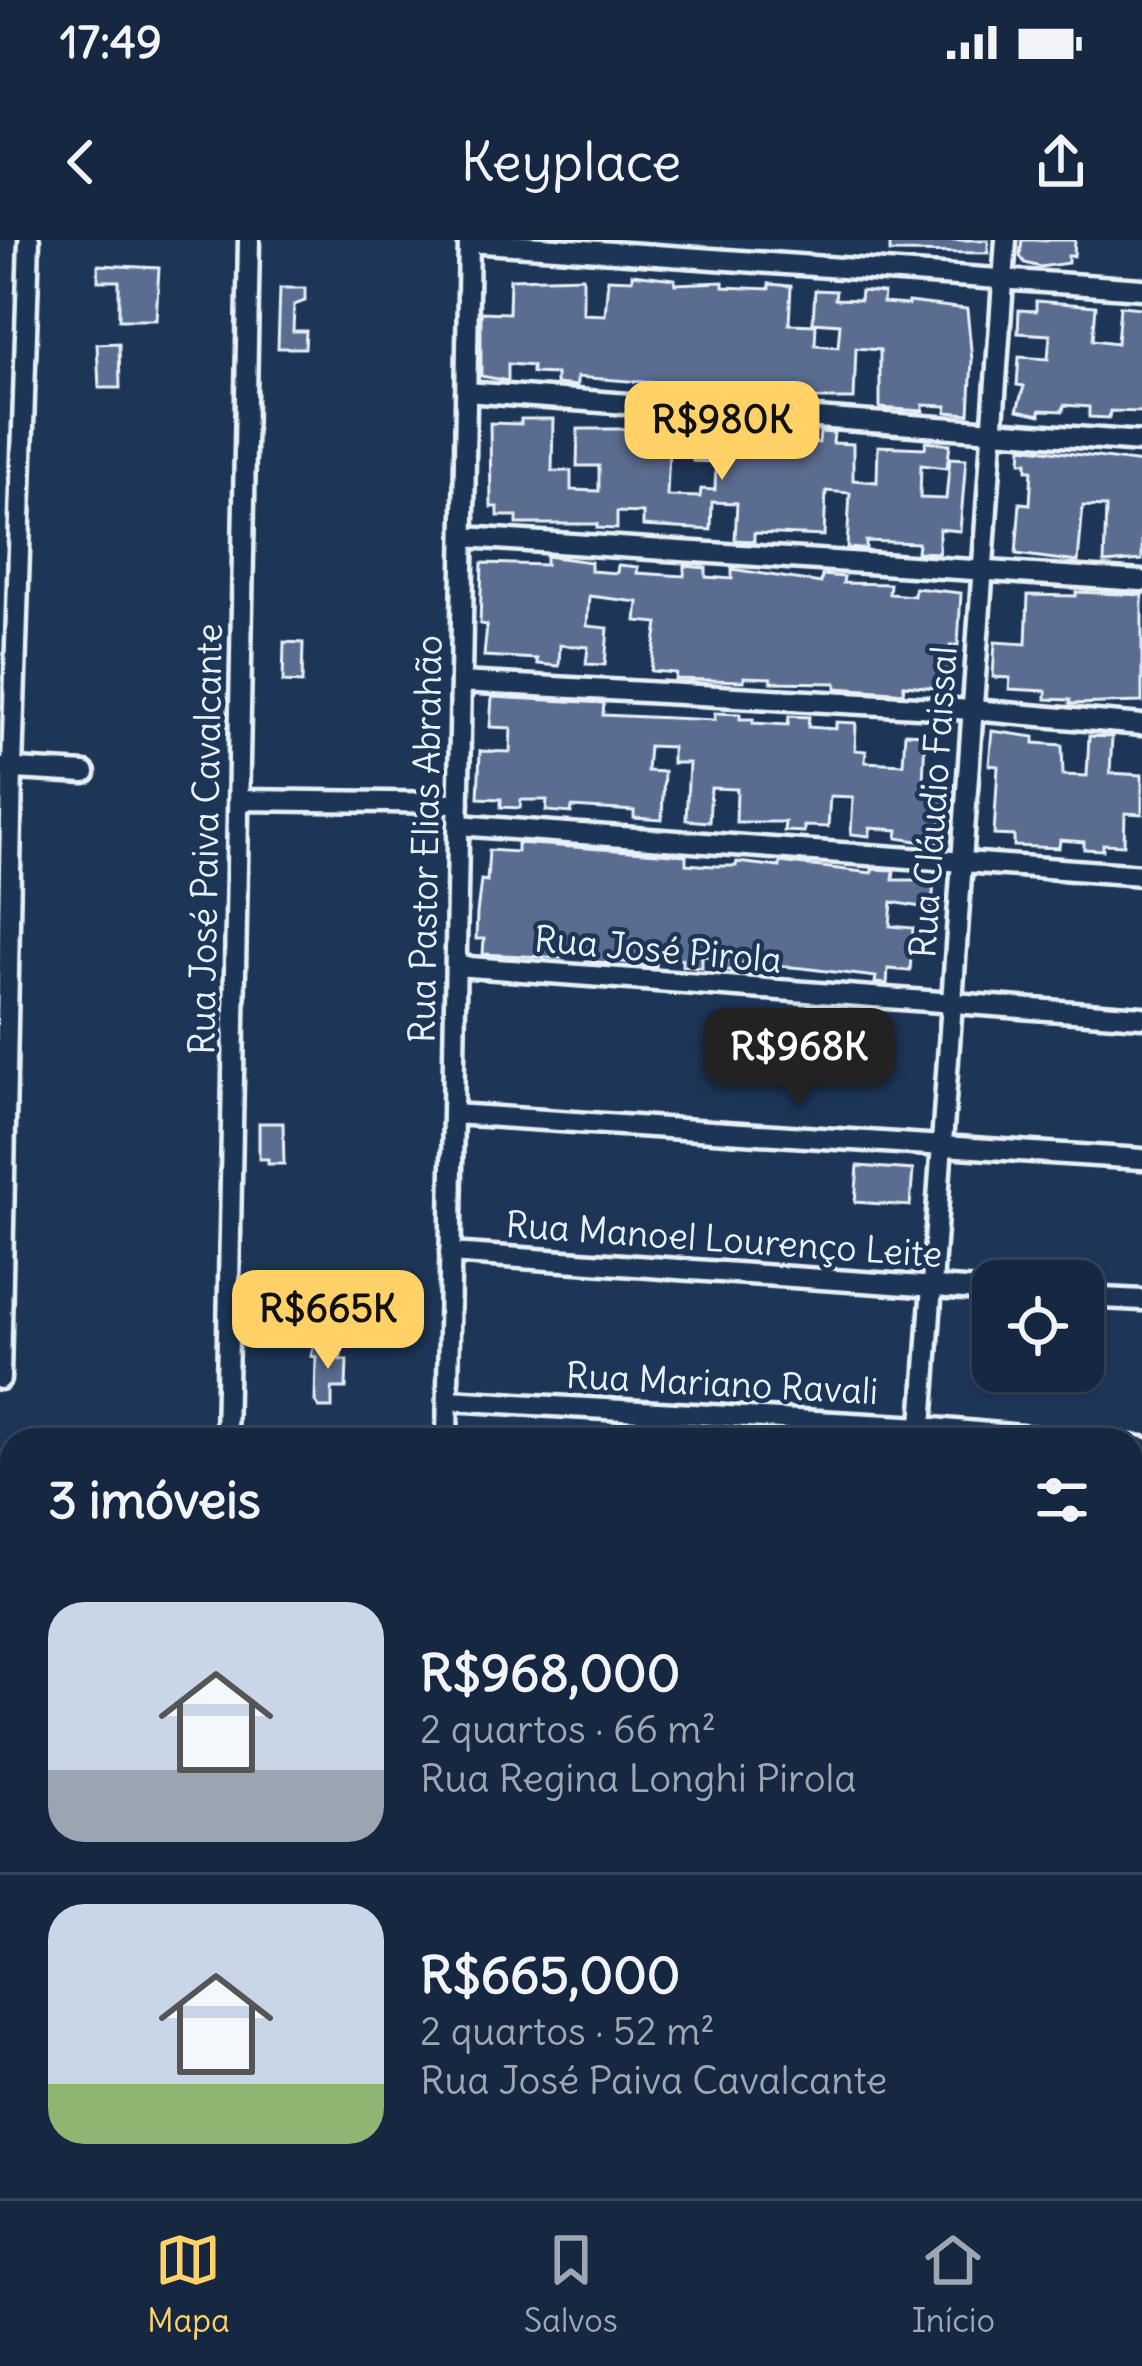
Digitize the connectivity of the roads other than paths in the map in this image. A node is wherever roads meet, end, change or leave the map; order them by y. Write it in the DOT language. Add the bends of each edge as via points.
graph roads {
  1 [pos="29,240"];
  2 [pos="249,240"];
  3 [pos="1006,240"];
  4 [pos="469,241"];
  5 [pos="1003,278"];
  6 [pos="1142,290"];
  7 [pos="466,392"];
  8 [pos="992,431"];
  9 [pos="1142,442"];
  10 [pos="0,506"];
  11 [pos="21,508"];
  12 [pos="464,537"];
  13 [pos="983,568"];
  14 [pos="1142,581"];
  15 [pos="461,682"];
  16 [pos="973,710"];
  17 [pos="1142,725"];
  18 [pos="6,768"];
  19 [pos="85,772"];
  20 [pos="239,800"];
  21 [pos="459,803"];
  22 [pos="458,825"];
  23 [pos="962,860"];
  24 [pos="1142,875"];
  25 [pos="456,966"];
  26 [pos="952,1006"];
  27 [pos="1142,1017"];
  28 [pos="453,1114"];
  29 [pos="942,1147"];
  30 [pos="2,1151"];
  31 [pos="1142,1160"];
  32 [pos="450,1252"];
  33 [pos="932,1287"];
  34 [pos="972,1290"];
  35 [pos="0,1293"];
  36 [pos="1104,1298"];
  37 [pos="1142,1300"];
  38 [pos="0,1378"];
  39 [pos="448,1400"];
  40 [pos="226,1428"];
  41 [pos="447,1428"];
  42 [pos="838,1428"];
  43 [pos="921,1428"];
  1 -- 11 [label="street"];
  2 -- 20 [label="street, Rua José Paiva Cavalcante"];
  3 -- 5 [label="street, Rua Cláudio Faissal"];
  4 -- 5 [label="street"];
  4 -- 7 [label="street, Rua Pastor Elias Abrahão"];
  5 -- 6 [label="street"];
  5 -- 8 [label="street, Rua Cláudio Faissal"];
  7 -- 8 [label="street"];
  7 -- 12 [label="street, Rua Pastor Elias Abrahão"];
  8 -- 9 [label="street"];
  8 -- 13 [label="street, Rua Cláudio Faissal"];
  10 -- 11 [label="street"];
  11 -- 18 [label="street"];
  12 -- 13 [label="street"];
  12 -- 15 [label="street, Rua Pastor Elias Abrahão"];
  13 -- 14 [label="street"];
  13 -- 16 [label="street, Rua Cláudio Faissal"];
  15 -- 16 [label="street"];
  15 -- 21 [label="street, Rua Pastor Elias Abrahão"];
  16 -- 17 [label="street"];
  16 -- 23 [label="street, Rua Cláudio Faissal"];
  18 -- 19 [label="street"];
  18 -- 30 [label="street"];
  20 -- 21 [label="street"];
  20 -- 40 [label="street, Rua José Paiva Cavalcante"];
  21 -- 22 [label="street, Rua Pastor Elias Abrahão"];
  22 -- 23 [label="street"];
  22 -- 25 [label="street, Rua Pastor Elias Abrahão"];
  23 -- 24 [label="street"];
  23 -- 26 [label="street, Rua Cláudio Faissal"];
  25 -- 26 [label="street, Rua José Pirola"];
  25 -- 28 [label="street, Rua Pastor Elias Abrahão"];
  26 -- 27 [label="street, Rua José Pirola"];
  26 -- 29 [label="street, Rua Cláudio Faissal"];
  28 -- 29 [label="street"];
  28 -- 32 [label="street, Rua Pastor Elias Abrahão"];
  29 -- 31 [label="street"];
  29 -- 33 [label="street, Rua Cláudio Faissal"];
  30 -- 35 [label="street"];
  32 -- 33 [label="street, Rua Manoel Lourenço Leite"];
  32 -- 39 [label="street, Rua Pastor Elias Abrahão"];
  33 -- 34 [label="street, Rua Manoel Lourenço Leite"];
  33 -- 43 [label="street, Rua Cláudio Faissal"];
  35 -- 38 [label="street"];
  36 -- 37 [label="street"];
  39 -- 41 [label="street, Rua Pastor Elias Abrahão"];
  39 -- 42 [label="street, Rua Mariano Ravali"];
}
